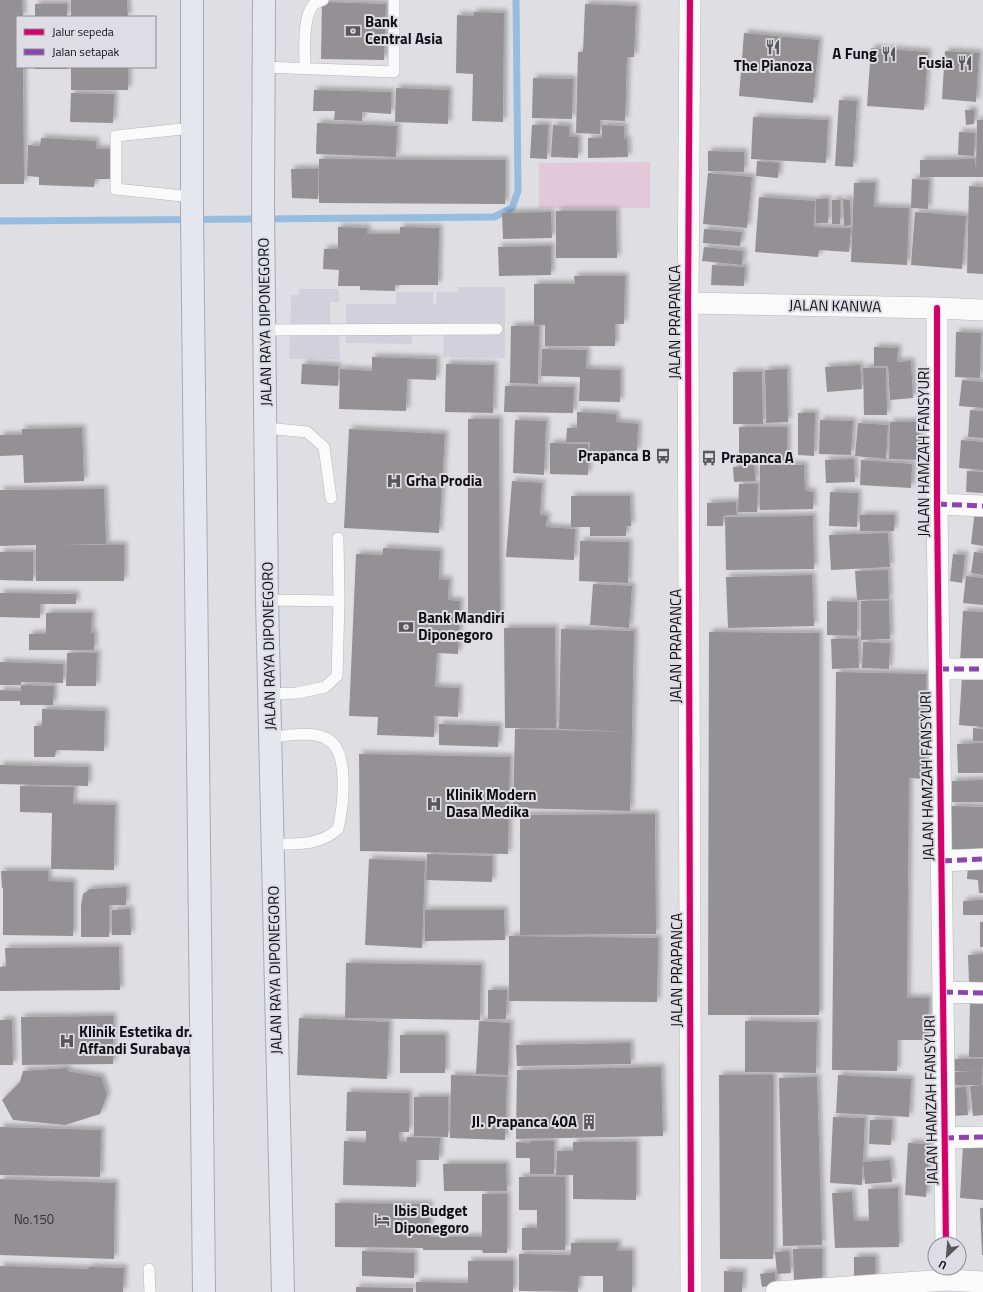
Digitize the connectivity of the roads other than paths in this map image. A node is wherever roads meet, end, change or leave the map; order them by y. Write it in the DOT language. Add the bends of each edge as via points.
graph roads {
  1 [pos="192,0"];
  2 [pos="264,0"];
  3 [pos="322,0"];
  4 [pos="394,0"];
  5 [pos="690,0"];
  6 [pos="263,67"];
  7 [pos="304,68"];
  8 [pos="192,128"];
  9 [pos="192,205"];
  10 [pos="688,303"];
  11 [pos="937,308"];
  12 [pos="983,310"];
  13 [pos="265,330"];
  14 [pos="497,330"];
  15 [pos="266,428"];
  16 [pos="331,498"];
  17 [pos="937,504"];
  18 [pos="983,506"];
  19 [pos="338,538"];
  20 [pos="267,600"];
  21 [pos="339,601"];
  22 [pos="939,669"];
  23 [pos="983,669"];
  24 [pos="269,694"];
  25 [pos="270,737"];
  26 [pos="272,844"];
  27 [pos="983,859"];
  28 [pos="942,861"];
  29 [pos="943,992"];
  30 [pos="983,993"];
  31 [pos="983,1137"];
  32 [pos="944,1138"];
  33 [pos="946,1236"];
  34 [pos="149,1269"];
  35 [pos="928,1276"];
  36 [pos="956,1276"];
  37 [pos="983,1282"];
  38 [pos="150,1292"];
  39 [pos="204,1292"];
  40 [pos="283,1292"];
  41 [pos="691,1292"];
  42 [pos="776,1292"];
  1 -- 8 [label="highway"];
  2 -- 6 [label="highway, JALAN RAYA DIPONEGORO"];
  3 -- 7 [label="lane" via="314,5 305,30"];
  4 -- 7 [label="lane" via="394,72"];
  5 -- 10 [label="street, JALAN PRAPANCA"];
  6 -- 7 [label="lane"];
  6 -- 13 [label="highway, JALAN RAYA DIPONEGORO"];
  8 -- 9 [label="highway"];
  8 -- 9 [label="lane" via="116,136 116,189"];
  9 -- 39 [label="highway"];
  10 -- 11 [label="street, JALAN KANWA"];
  10 -- 41 [label="street, JALAN PRAPANCA"];
  11 -- 12 [label="street, JALAN KANWA"];
  11 -- 17 [label="street, JALAN HAMZAH FANSYURI"];
  13 -- 14 [label="lane"];
  13 -- 15 [label="highway, JALAN RAYA DIPONEGORO"];
  15 -- 16 [label="lane" via="307,432 324,447"];
  15 -- 20 [label="highway, JALAN RAYA DIPONEGORO"];
  17 -- 18 [label="street"];
  17 -- 22 [label="street, JALAN HAMZAH FANSYURI"];
  19 -- 21 [label="lane"];
  20 -- 21 [label="lane"];
  20 -- 24 [label="highway, JALAN RAYA DIPONEGORO"];
  21 -- 24 [label="lane" via="336,676 325,687 297,693"];
  22 -- 23 [label="street"];
  22 -- 28 [label="street, JALAN HAMZAH FANSYURI"];
  24 -- 25 [label="highway, JALAN RAYA DIPONEGORO"];
  25 -- 26 [label="highway, JALAN RAYA DIPONEGORO"];
  25 -- 26 [label="lane" via="312,734 333,742 340,753 342,776 342,810 338,829 324,840"];
  26 -- 40 [label="highway, JALAN RAYA DIPONEGORO"];
  27 -- 28 [label="street"];
  28 -- 29 [label="street, JALAN HAMZAH FANSYURI"];
  29 -- 30 [label="street"];
  29 -- 32 [label="street, JALAN HAMZAH FANSYURI"];
  31 -- 32 [label="street"];
  32 -- 33 [label="street, JALAN HAMZAH FANSYURI"];
  34 -- 38 [label="lane"];
  35 -- 42 [label="street"];
  36 -- 37 [label="street"];
}
